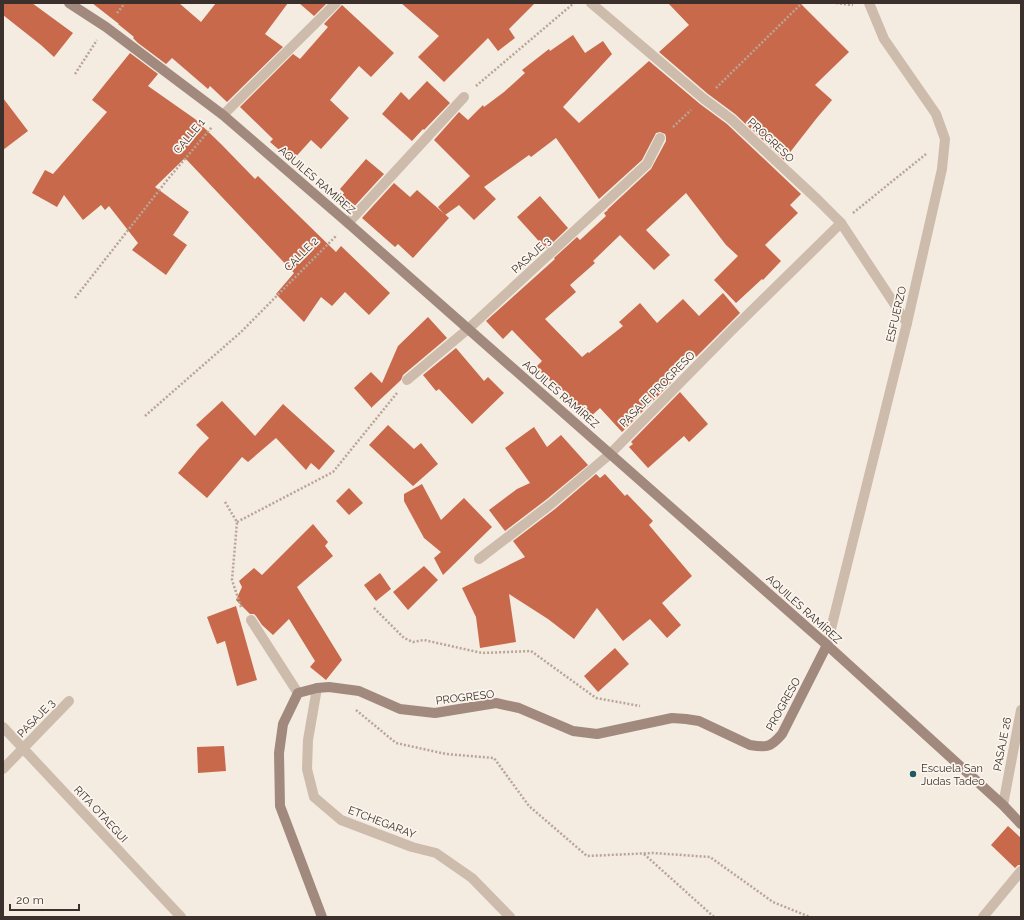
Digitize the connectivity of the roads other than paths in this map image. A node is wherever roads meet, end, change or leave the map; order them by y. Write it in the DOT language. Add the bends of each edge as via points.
graph roads {
  1 [pos="69,3"];
  2 [pos="336,3"];
  3 [pos="591,3"];
  4 [pos="869,3"];
  5 [pos="464,97"];
  6 [pos="223,115"];
  7 [pos="660,138"];
  8 [pos="348,223"];
  9 [pos="841,223"];
  10 [pos="906,322"];
  11 [pos="468,328"];
  12 [pos="407,380"];
  13 [pos="610,454"];
  14 [pos="479,559"];
  15 [pos="251,620"];
  16 [pos="827,645"];
  17 [pos="317,688"];
  18 [pos="298,693"];
  19 [pos="69,701"];
  20 [pos="1021,710"];
  21 [pos="3,727"];
  22 [pos="22,748"];
  23 [pos="3,769"];
  24 [pos="1002,806"];
  25 [pos="1021,824"];
  26 [pos="1021,871"];
  27 [pos="181,917"];
  28 [pos="322,917"];
  29 [pos="510,917"];
  30 [pos="983,917"];
  1 -- 6 [label="street, AQUILES RAMÍREZ" via="106,27"];
  2 -- 6 [label="street"];
  3 -- 9 [label="street, PROGRESO" via="731,119"];
  4 -- 10 [label="street, ESFUERZO" via="884,39 936,114 945,139 942,169"];
  5 -- 8 [label="street"];
  6 -- 8 [label="street, AQUILES RAMÍREZ"];
  7 -- 11 [label="street, PASAJE 3" via="647,164"];
  8 -- 11 [label="street, AQUILES RAMÍREZ"];
  9 -- 10 [label="street, PROGRESO"];
  9 -- 13 [label="street, PASAJE PROGRESO"];
  10 -- 16 [label="street, ESFUERZO"];
  11 -- 12 [label="street, PASAJE 3"];
  11 -- 13 [label="street, AQUILES RAMÍREZ"];
  13 -- 14 [label="street, PASAJE PROGRESO" via="552,504"];
  13 -- 16 [label="street, AQUILES RAMÍREZ"];
  15 -- 18 [label="street"];
  16 -- 17 [label="street, PROGRESO" via="782,734 775,743 758,747 699,721 686,719 672,718 598,734 573,731 519,708 496,704 435,713 400,709 359,691"];
  16 -- 24 [label="street, AQUILES RAMÍREZ"];
  17 -- 18 [label="street, PROGRESO"];
  17 -- 29 [label="street, ETCHEGARAY" via="308,740 307,769 314,796 341,820 412,847 436,853 472,878"];
  18 -- 28 [label="street" via="283,724 279,753 280,806"];
  19 -- 22 [label="street, PASAJE 3"];
  20 -- 24 [label="street, PASAJE 26"];
  21 -- 22 [label="street, RITA OTAEGUI"];
  22 -- 23 [label="street, PASAJE 3"];
  22 -- 27 [label="street, RITA OTAEGUI"];
  24 -- 25 [label="street, AQUILES RAMÍREZ"];
  26 -- 30 [label="street"];
}
